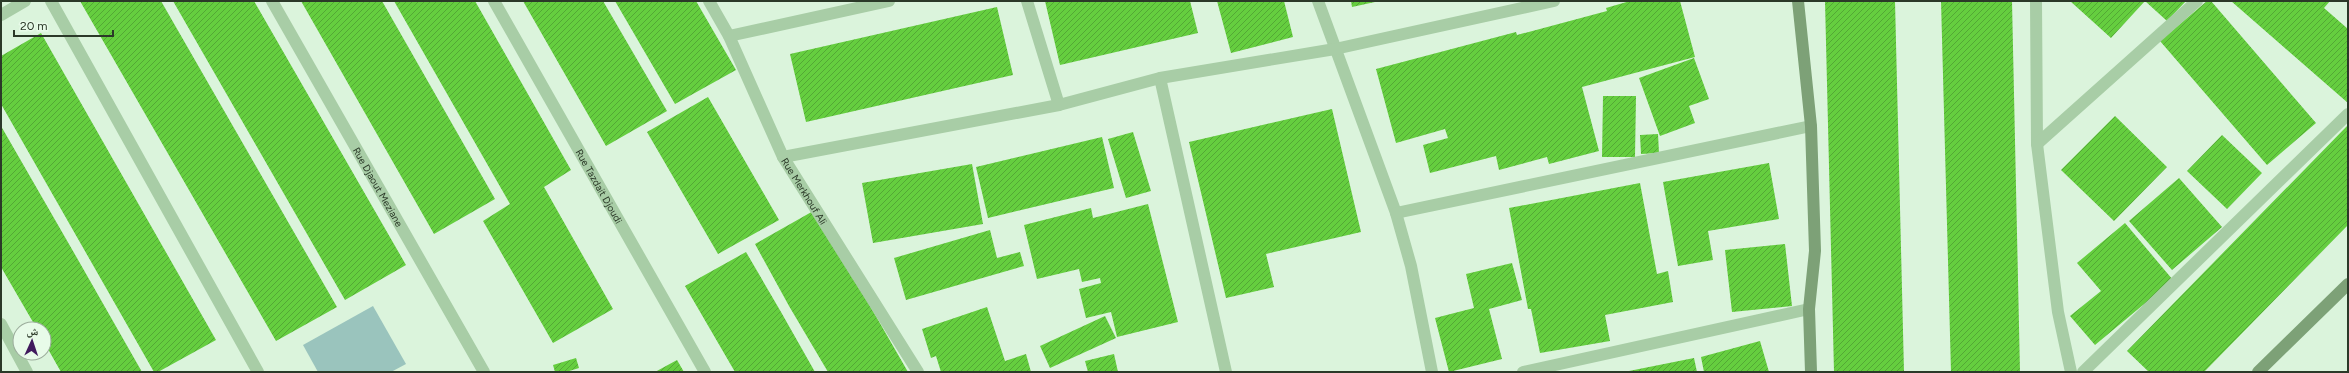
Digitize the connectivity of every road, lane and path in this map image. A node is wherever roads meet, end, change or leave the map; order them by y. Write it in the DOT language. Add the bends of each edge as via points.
graph roads {
  1 [pos="25,1"];
  2 [pos="50,1"];
  3 [pos="272,1"];
  4 [pos="494,1"];
  5 [pos="709,1"];
  6 [pos="889,1"];
  7 [pos="1027,1"];
  8 [pos="1318,1"];
  9 [pos="1554,1"];
  10 [pos="1798,1"];
  11 [pos="2036,1"];
  12 [pos="2197,1"];
  13 [pos="1,15"];
  14 [pos="729,36"];
  15 [pos="1335,49"];
  16 [pos="1160,78"];
  17 [pos="1059,105"];
  18 [pos="2348,114"];
  19 [pos="1811,126"];
  20 [pos="2037,144"];
  21 [pos="783,157"];
  22 [pos="1396,213"];
  23 [pos="2348,284"];
  24 [pos="1809,309"];
  25 [pos="1,324"];
  26 [pos="28,372"];
  27 [pos="258,372"];
  28 [pos="484,372"];
  29 [pos="705,372"];
  30 [pos="918,372"];
  31 [pos="1226,372"];
  32 [pos="1432,372"];
  33 [pos="1523,372"];
  34 [pos="1811,372"];
  35 [pos="2071,372"];
  36 [pos="2083,372"];
  37 [pos="2258,372"];
  1 -- 13 [label="street"];
  2 -- 27 [label="street"];
  3 -- 28 [label="street, Rue Djaout Meziane"];
  4 -- 29 [label="street, Rue Tazdait Djoudi"];
  5 -- 14 [label="street, Rue Merkhouf Ali"];
  6 -- 14 [label="street"];
  7 -- 17 [label="street"];
  8 -- 15 [label="street"];
  9 -- 15 [label="street"];
  10 -- 19 [label="street"];
  11 -- 20 [label="street"];
  12 -- 20 [label="street"];
  14 -- 21 [label="street, Rue Merkhouf Ali"];
  15 -- 16 [label="street"];
  15 -- 22 [label="street"];
  16 -- 17 [label="street"];
  16 -- 31 [label="street"];
  17 -- 21 [label="street"];
  18 -- 36 [label="street"];
  19 -- 22 [label="street"];
  19 -- 24 [label="street" via="1815,251"];
  20 -- 35 [label="street" via="2058,312"];
  21 -- 30 [label="street, Rue Merkhouf Ali"];
  22 -- 32 [label="street" via="1411,266"];
  23 -- 37 [label="street"];
  24 -- 33 [label="street"];
  24 -- 34 [label="street"];
  25 -- 26 [label="street"];
}
